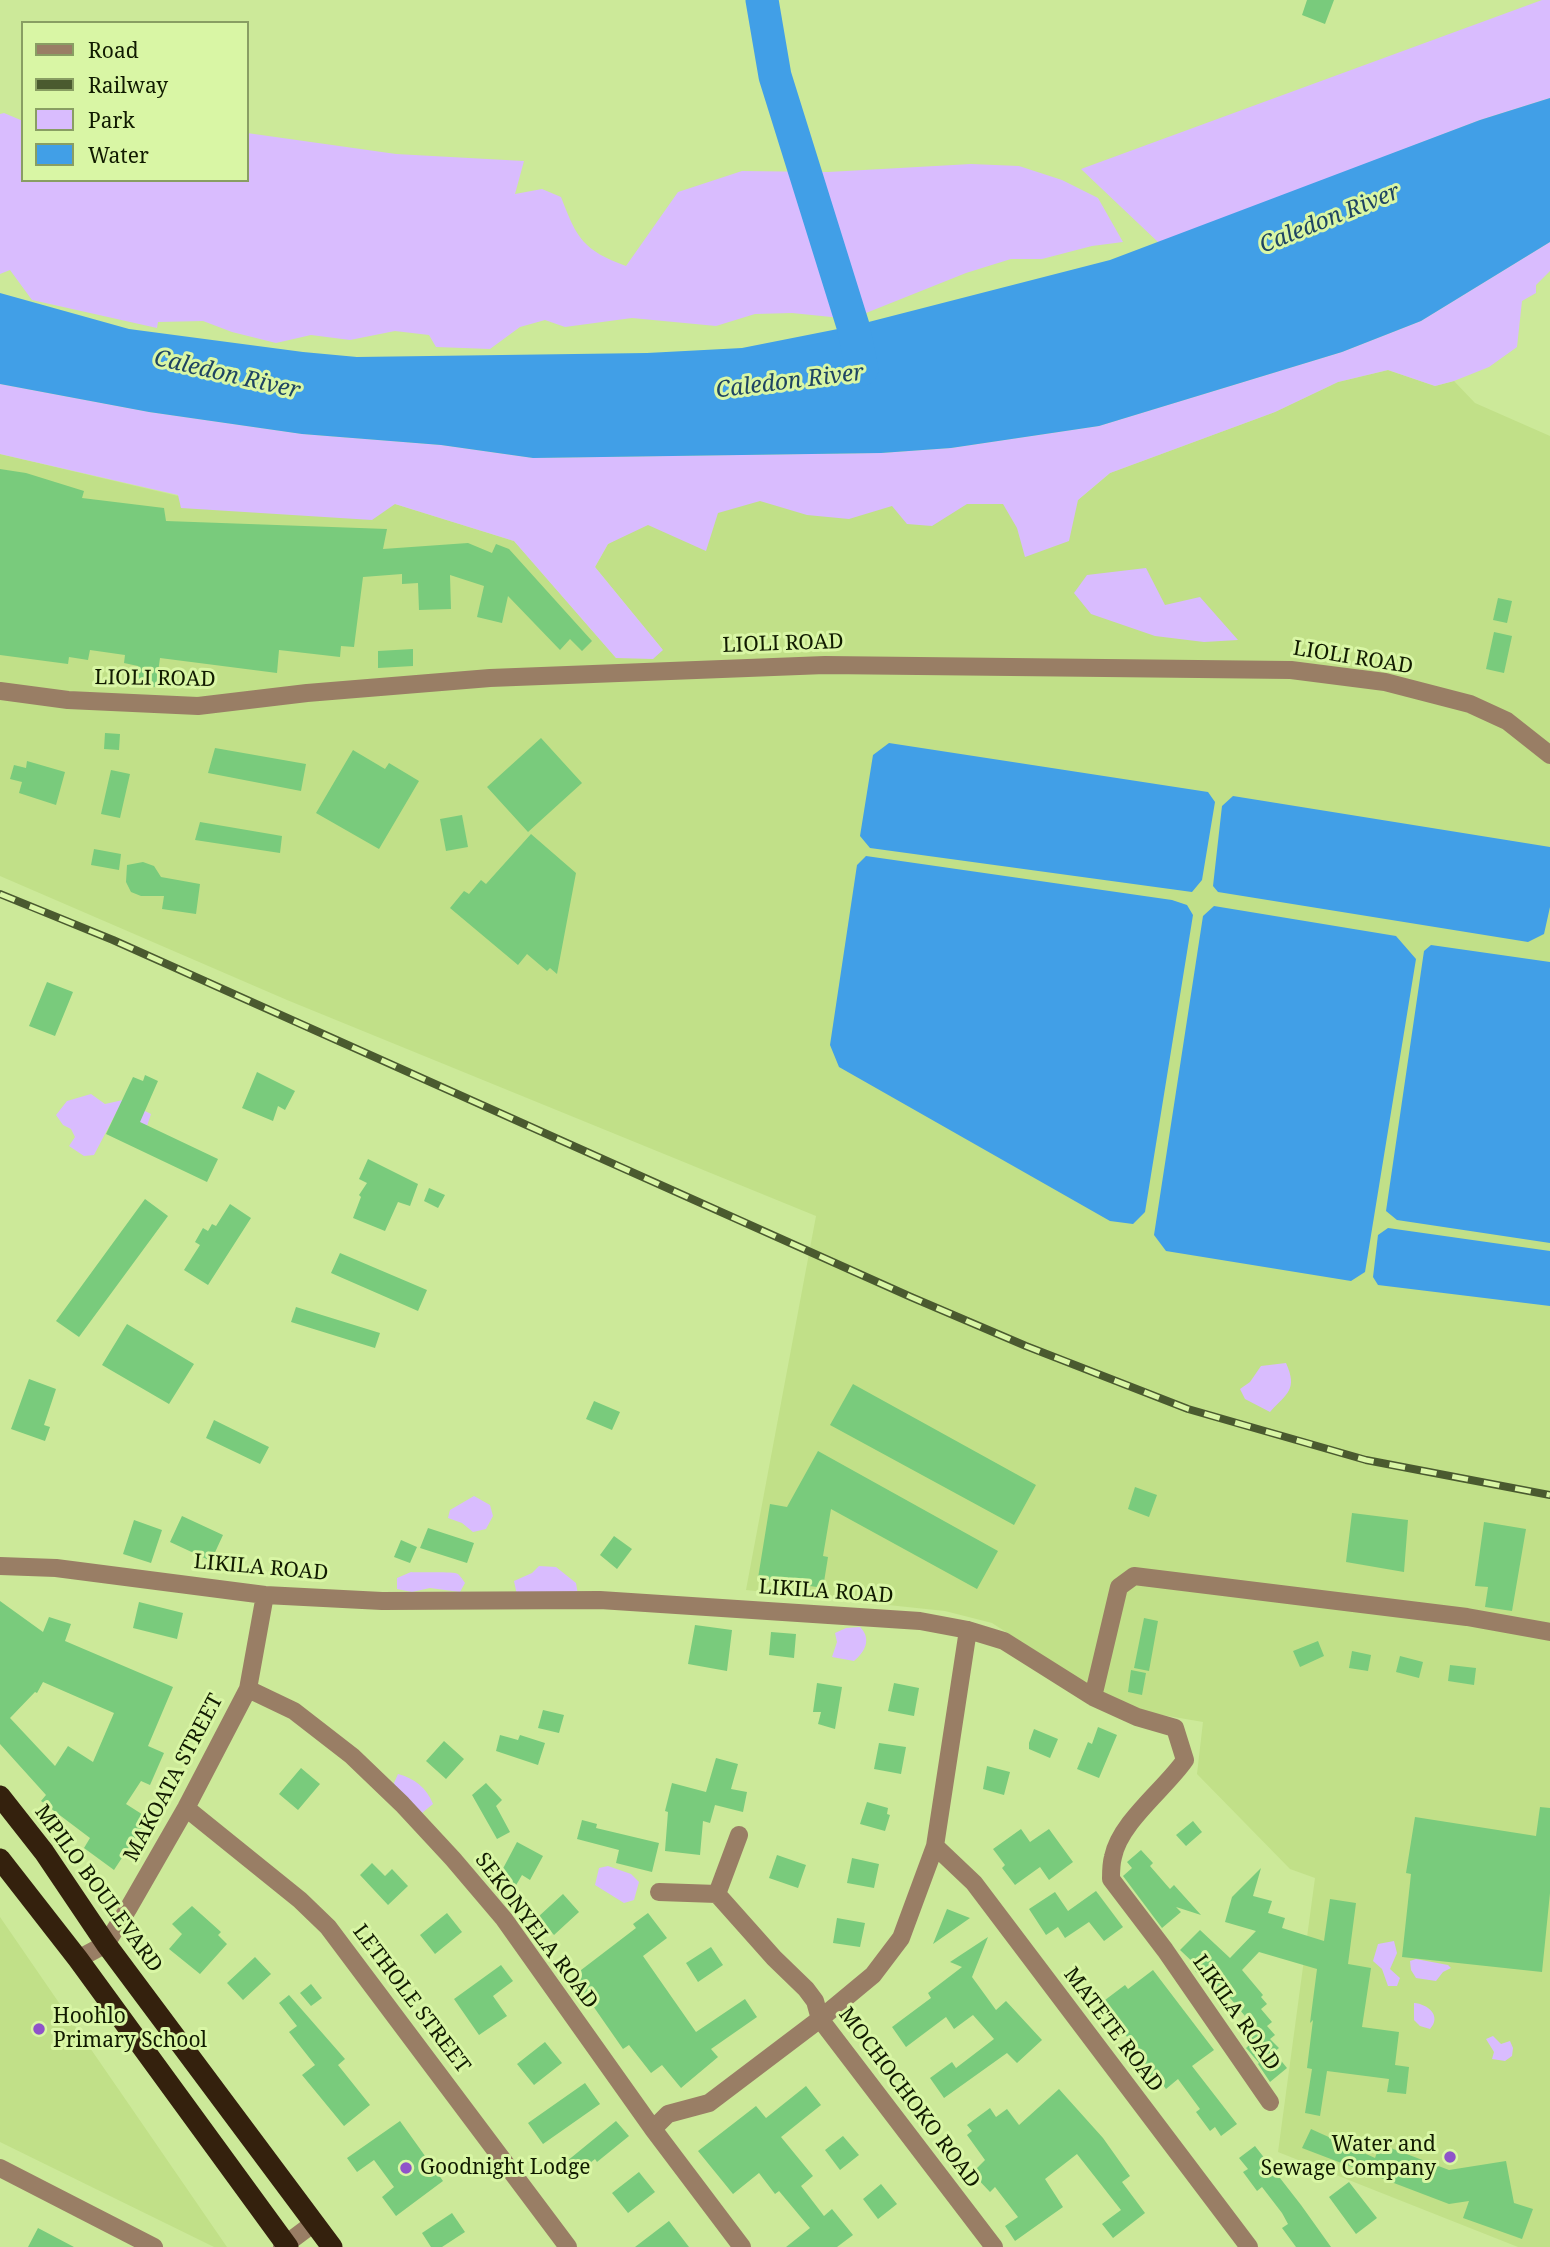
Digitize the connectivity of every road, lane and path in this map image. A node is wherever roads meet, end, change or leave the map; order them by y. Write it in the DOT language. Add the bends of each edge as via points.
graph roads {
  1 [pos="0,691"];
  2 [pos="1550,755"];
  3 [pos="0,1566"];
  4 [pos="265,1595"];
  5 [pos="968,1630"];
  6 [pos="1550,1632"];
  7 [pos="248,1689"];
  8 [pos="1094,1697"];
  9 [pos="0,1796"];
  10 [pos="186,1808"];
  11 [pos="739,1835"];
  12 [pos="935,1846"];
  13 [pos="0,1859"];
  14 [pos="659,1892"];
  15 [pos="717,1894"];
  16 [pos="106,1944"];
  17 [pos="78,1959"];
  18 [pos="820,2019"];
  19 [pos="1270,2102"];
  20 [pos="653,2129"];
  21 [pos="0,2168"];
  22 [pos="314,2223"];
  23 [pos="285,2246"];
  24 [pos="154,2247"];
  25 [pos="332,2247"];
  26 [pos="568,2247"];
  27 [pos="742,2247"];
  28 [pos="995,2247"];
  29 [pos="1249,2247"];
  1 -- 2 [label="street, LIOLI ROAD" via="68,700 198,706 490,678 825,665 1292,670 1385,682 1470,704 1507,721"];
  3 -- 4 [label="street, LIKILA ROAD" via="56,1568"];
  4 -- 5 [label="street, LIKILA ROAD" via="383,1601 600,1600 920,1621"];
  4 -- 7 [label="street, MAKOATA STREET"];
  5 -- 8 [label="street, LIKILA ROAD" via="1004,1641"];
  5 -- 12 [label="street"];
  6 -- 8 [label="street" via="1467,1616 1134,1576 1119,1587"];
  7 -- 10 [label="street, MAKOATA STREET"];
  7 -- 20 [label="street, SEKONYELA ROAD" via="294,1711 342,1747 453,1859 504,1919"];
  8 -- 19 [label="street, LIKILA ROAD" via="1175,1728 1185,1760 1128,1825 1113,1854 1111,1879"];
  9 -- 16 [label="highway, MPILO BOULEVARD"];
  10 -- 16 [label="street, MAKOATA STREET"];
  10 -- 26 [label="street, LETHOLE STREET" via="328,1927"];
  11 -- 15 [label="street"];
  12 -- 18 [label="street" via="901,1938 873,1975"];
  12 -- 29 [label="street, MATETE ROAD" via="974,1884"];
  13 -- 17 [label="highway"];
  14 -- 15 [label="street"];
  15 -- 18 [label="street, MOCHOCHOKO ROAD" via="806,1989"];
  16 -- 17 [label="street"];
  16 -- 22 [label="highway, MPILO BOULEVARD"];
  17 -- 23 [label="highway"];
  18 -- 20 [label="street" via="709,2103 668,2114"];
  18 -- 28 [label="street, MOCHOCHOKO ROAD"];
  20 -- 27 [label="street, SEKONYELA ROAD"];
  21 -- 24 [label="street"];
  22 -- 23 [label="street"];
  22 -- 25 [label="highway, MPILO BOULEVARD"];
}
